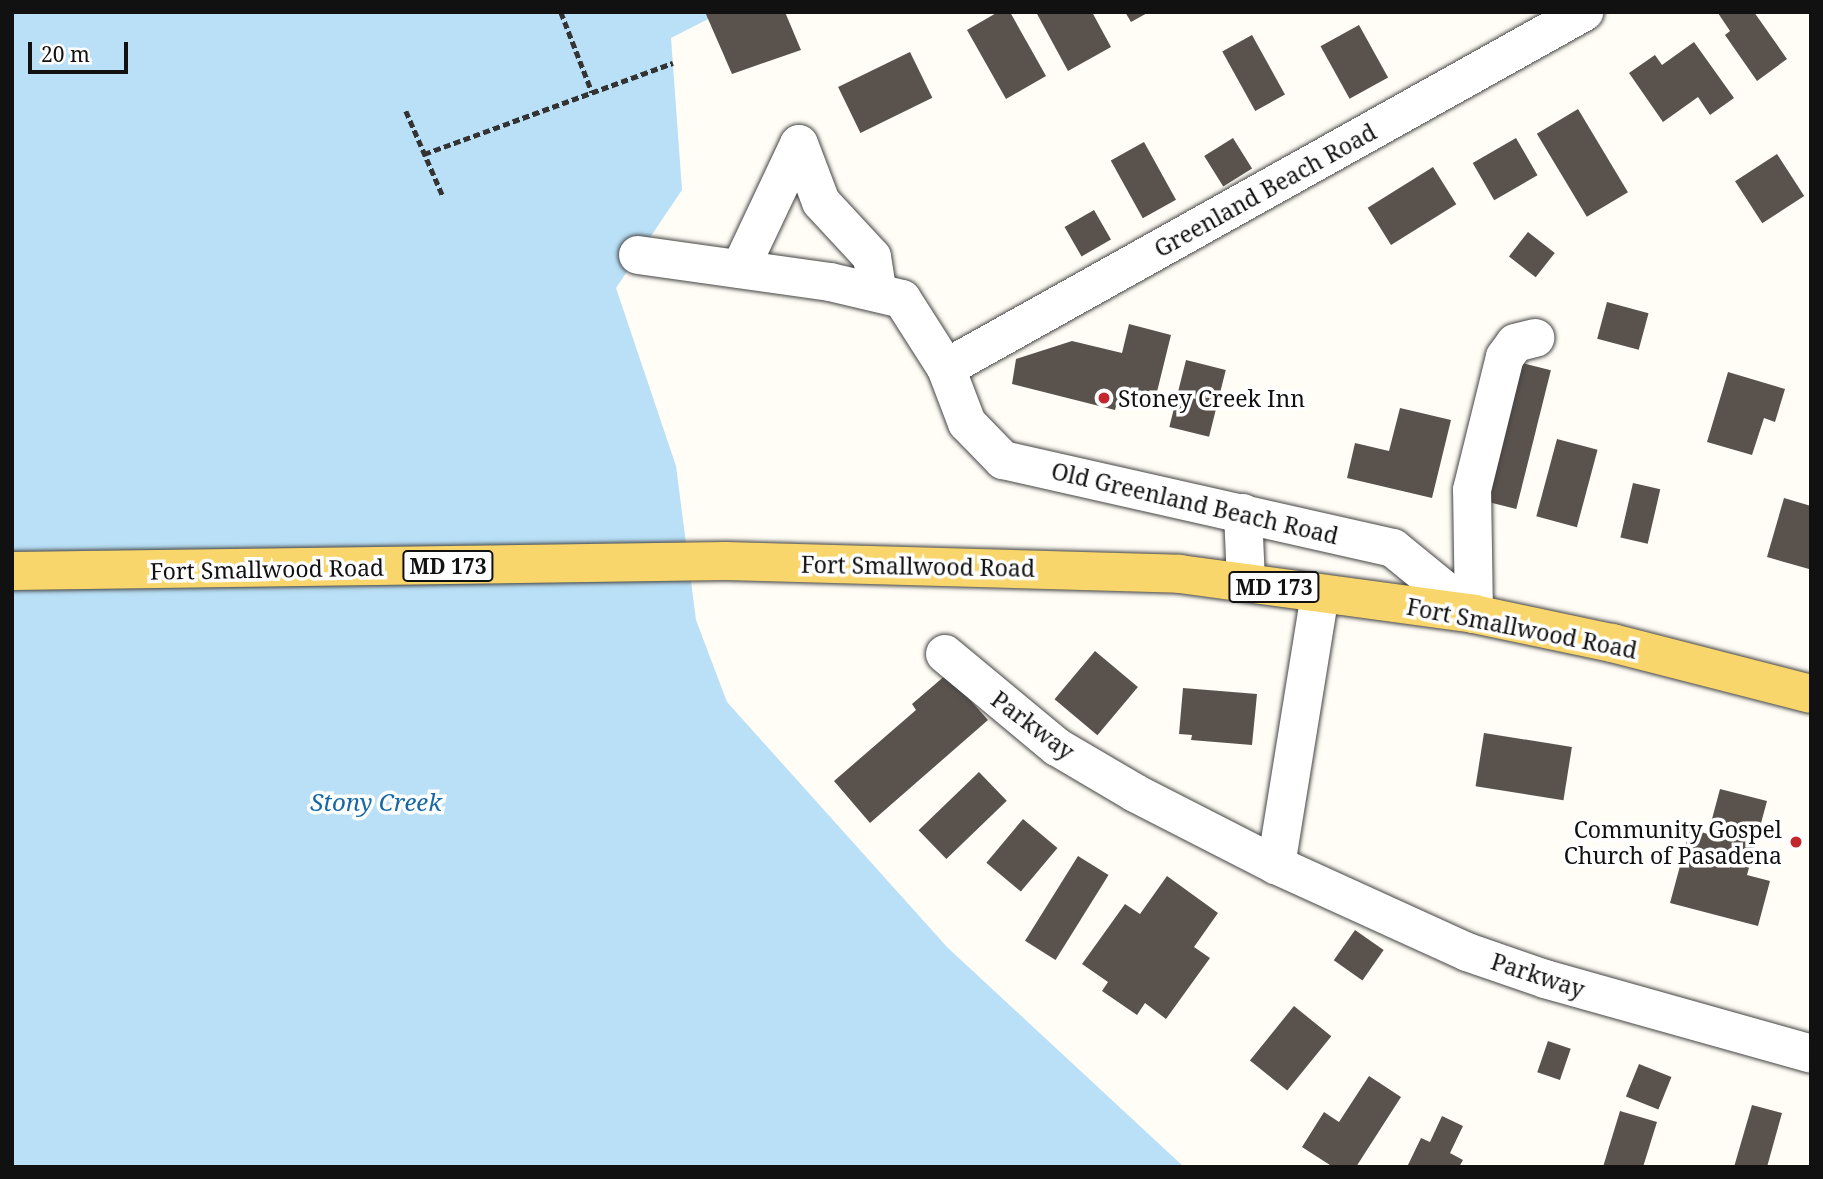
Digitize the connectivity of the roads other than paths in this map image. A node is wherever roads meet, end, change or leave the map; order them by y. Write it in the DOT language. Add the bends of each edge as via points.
graph roads {
  1 [pos="1584,12"];
  2 [pos="638,255"];
  3 [pos="740,269"];
  4 [pos="878,293"];
  5 [pos="1535,338"];
  6 [pos="946,368"];
  7 [pos="1242,513"];
  8 [pos="12,571"];
  9 [pos="1246,583"];
  10 [pos="1320,594"];
  11 [pos="1474,614"];
  12 [pos="945,654"];
  13 [pos="1811,694"];
  14 [pos="1276,865"];
  15 [pos="1811,1054"];
  1 -- 6 [label="street, Greenland Beach Road"];
  2 -- 3 [label="street, Old Greenland Beach Road"];
  3 -- 4 [label="street, Old Greenland Beach Road"];
  3 -- 4 [label="street" via="799,144 821,202 872,257"];
  4 -- 6 [label="street, Old Greenland Beach Road" via="902,299"];
  5 -- 11 [label="street" via="1515,343 1504,357 1472,490"];
  6 -- 7 [label="street, Old Greenland Beach Road" via="967,423 1003,460"];
  7 -- 9 [label="street"];
  7 -- 11 [label="street, Old Greenland Beach Road" via="1394,548"];
  8 -- 9 [label="main road, Fort Smallwood Road / MD 173" via="726,561 1180,574"];
  9 -- 10 [label="main road, Fort Smallwood Road / MD 173"];
  10 -- 11 [label="main road, Fort Smallwood Road / MD 173"];
  10 -- 14 [label="street"];
  11 -- 13 [label="main road, Fort Smallwood Road / MD 173" via="1612,643"];
  12 -- 14 [label="street, Parkway" via="1057,747"];
  14 -- 15 [label="street, Parkway" via="1467,952 1545,979"];
}
